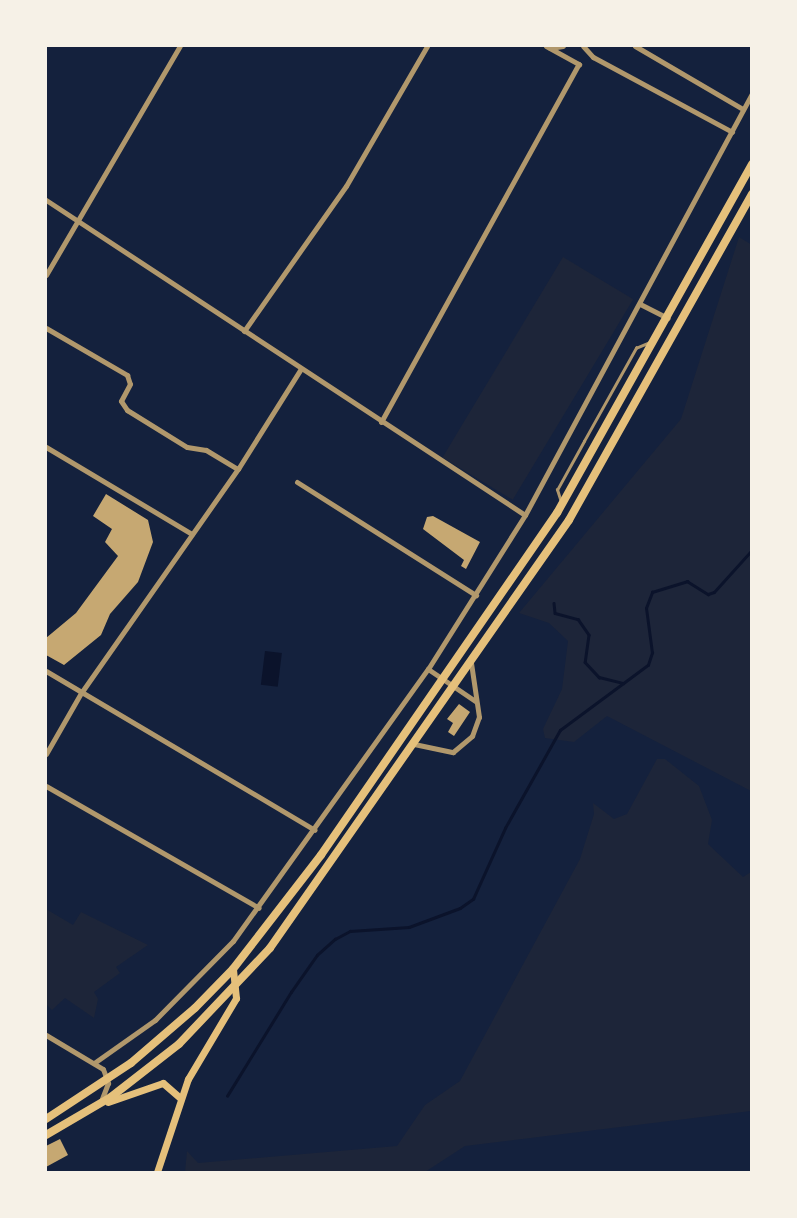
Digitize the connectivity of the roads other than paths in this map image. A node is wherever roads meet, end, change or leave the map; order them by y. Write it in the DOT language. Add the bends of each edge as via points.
graph roads {
  1 [pos="180,46"];
  2 [pos="427,46"];
  3 [pos="563,46"];
  4 [pos="583,46"];
  5 [pos="635,46"];
  6 [pos="548,47"];
  7 [pos="593,57"];
  8 [pos="579,64"];
  9 [pos="751,94"];
  10 [pos="743,109"];
  11 [pos="732,132"];
  12 [pos="751,164"];
  13 [pos="751,194"];
  14 [pos="46,200"];
  15 [pos="78,221"];
  16 [pos="46,275"];
  17 [pos="640,304"];
  18 [pos="668,318"];
  19 [pos="46,328"];
  20 [pos="244,331"];
  21 [pos="300,370"];
  22 [pos="381,422"];
  23 [pos="46,447"];
  24 [pos="238,469"];
  25 [pos="297,482"];
  26 [pos="525,515"];
  27 [pos="192,534"];
  28 [pos="477,595"];
  29 [pos="471,663"];
  30 [pos="428,669"];
  31 [pos="46,671"];
  32 [pos="444,680"];
  33 [pos="453,687"];
  34 [pos="81,693"];
  35 [pos="475,701"];
  36 [pos="414,744"];
  37 [pos="46,754"];
  38 [pos="46,786"];
  39 [pos="315,830"];
  40 [pos="259,908"];
  41 [pos="233,969"];
  42 [pos="237,985"];
  43 [pos="46,1035"];
  44 [pos="94,1063"];
  45 [pos="108,1080"];
  46 [pos="180,1098"];
  47 [pos="97,1106"];
  48 [pos="46,1119"];
  49 [pos="46,1135"];
  50 [pos="157,1172"];
  1 -- 15 [label="street"];
  2 -- 20 [label="street" via="346,186"];
  3 -- 6 [label="street"];
  4 -- 7 [label="street"];
  5 -- 10 [label="street"];
  6 -- 8 [label="street"];
  7 -- 8 [label="street"];
  7 -- 11 [label="street"];
  8 -- 22 [label="street"];
  9 -- 10 [label="street"];
  10 -- 11 [label="street"];
  11 -- 17 [label="street"];
  12 -- 18 [label="main road"];
  13 -- 29 [label="main road" via="582,499"];
  14 -- 15 [label="street"];
  15 -- 16 [label="street"];
  15 -- 20 [label="street"];
  17 -- 18 [label="street"];
  17 -- 26 [label="street"];
  18 -- 32 [label="main road" via="562,505"];
  19 -- 24 [label="street" via="127,375 130,384 121,401 127,410 187,447 206,450"];
  20 -- 21 [label="street"];
  21 -- 22 [label="street"];
  21 -- 24 [label="street"];
  22 -- 26 [label="street"];
  23 -- 27 [label="street"];
  24 -- 27 [label="street"];
  25 -- 28 [label="street"];
  26 -- 28 [label="street"];
  27 -- 34 [label="street"];
  28 -- 30 [label="street"];
  29 -- 33 [label="main road"];
  29 -- 35 [label="street"];
  30 -- 32 [label="street"];
  30 -- 39 [label="street"];
  31 -- 34 [label="street"];
  32 -- 33 [label="street"];
  32 -- 41 [label="main road" via="321,855"];
  33 -- 35 [label="street"];
  33 -- 36 [label="main road"];
  34 -- 37 [label="street"];
  34 -- 39 [label="street"];
  35 -- 36 [label="street" via="479,724 461,749 441,753"];
  36 -- 42 [label="main road" via="270,948"];
  38 -- 40 [label="street"];
  39 -- 40 [label="street"];
  40 -- 44 [label="street" via="184,993"];
  41 -- 42 [label="main road"];
  41 -- 45 [label="main road" via="171,1031"];
  42 -- 46 [label="main road" via="233,1005 199,1057"];
  42 -- 47 [label="main road" via="179,1044"];
  43 -- 44 [label="street"];
  44 -- 45 [label="street"];
  45 -- 47 [label="street"];
  45 -- 48 [label="main road"];
  46 -- 47 [label="main road" via="163,1083"];
  46 -- 50 [label="main road"];
  47 -- 49 [label="main road"];
}
